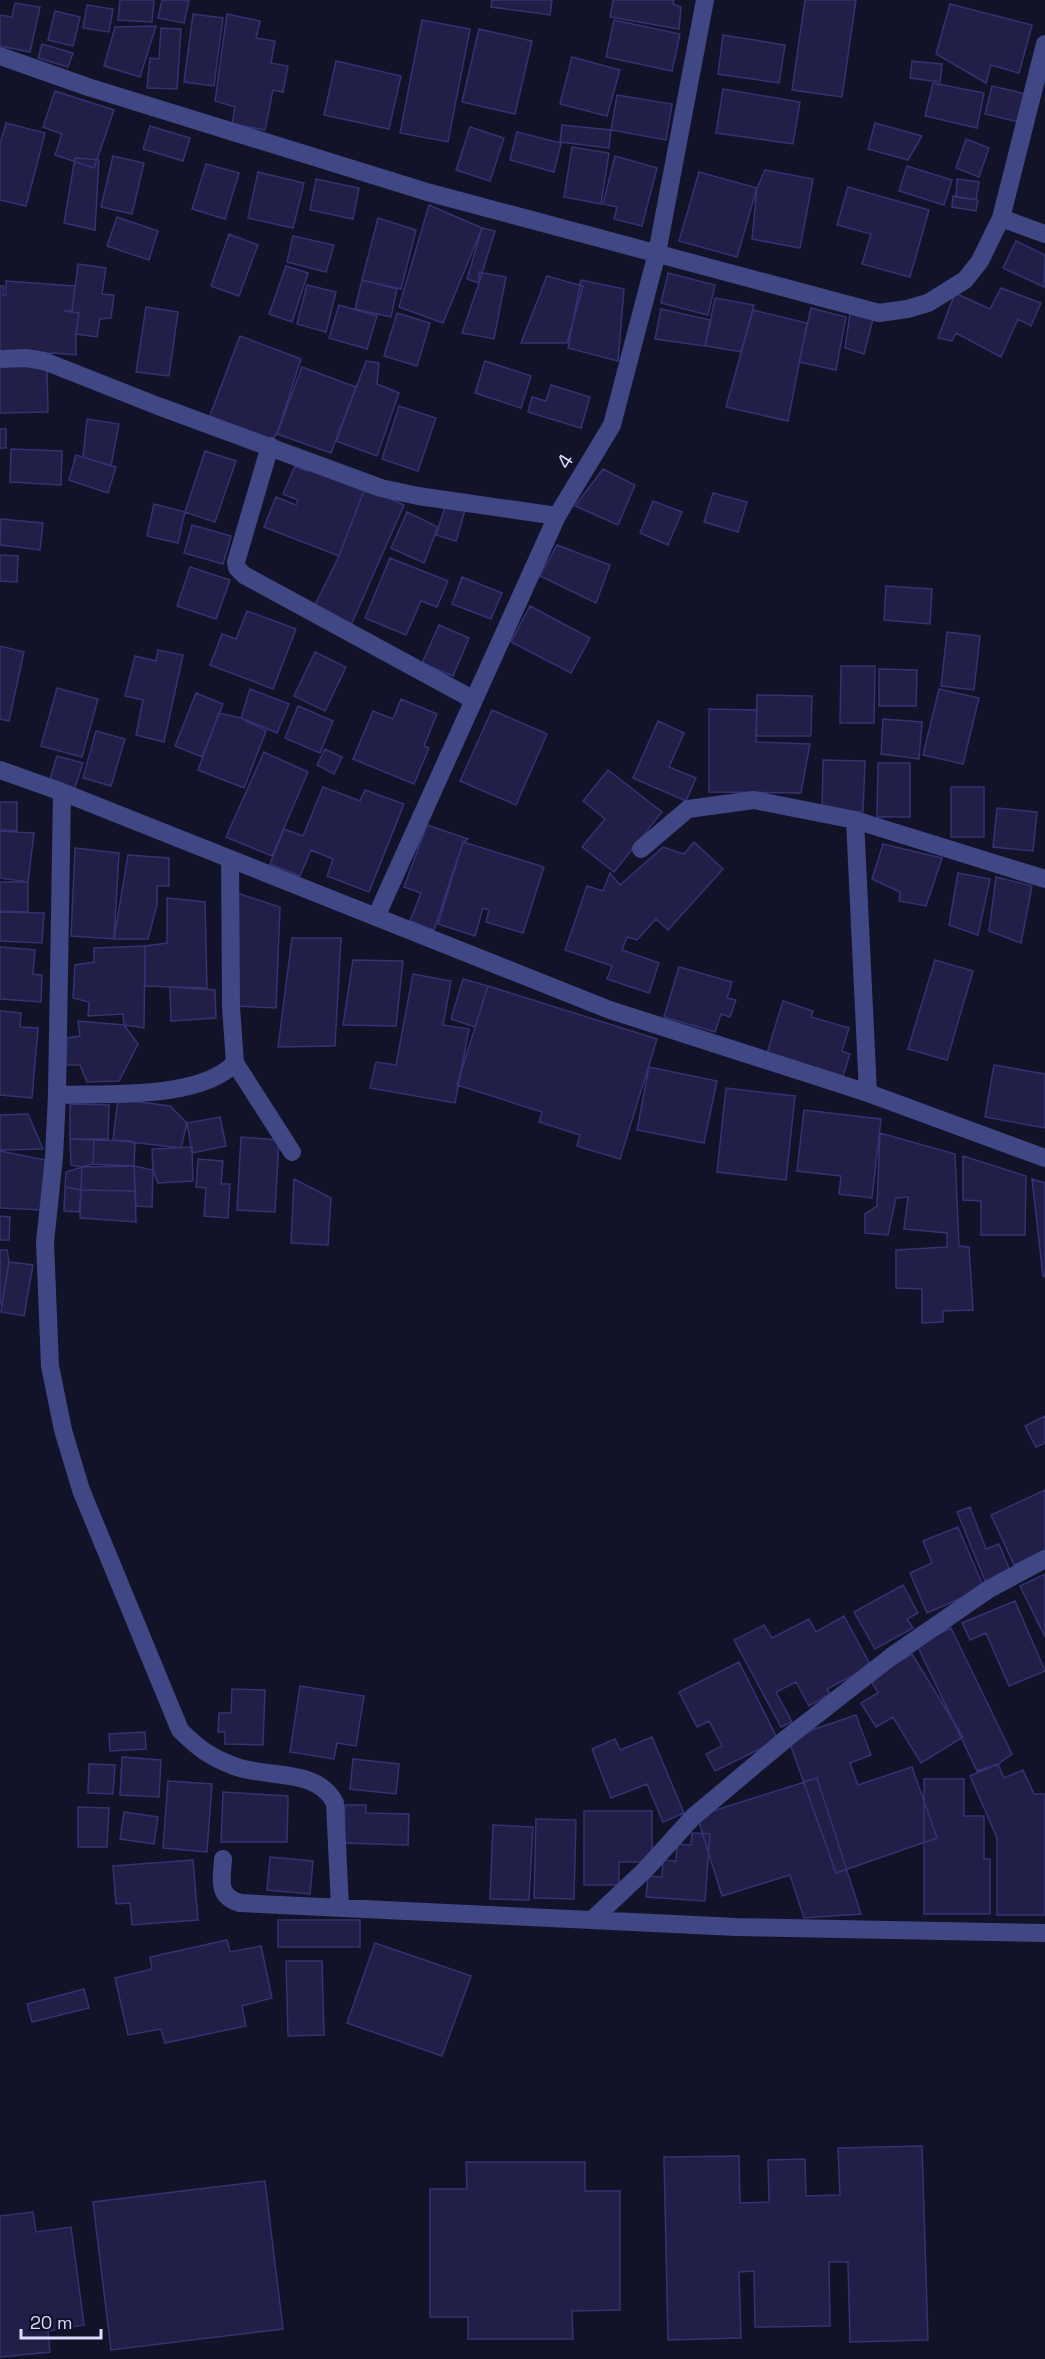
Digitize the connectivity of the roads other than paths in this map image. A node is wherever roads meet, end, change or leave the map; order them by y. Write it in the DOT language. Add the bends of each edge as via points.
graph roads {
  1 [pos="705,0"];
  2 [pos="1044,52"];
  3 [pos="0,56"];
  4 [pos="1001,218"];
  5 [pos="1045,234"];
  6 [pos="657,253"];
  7 [pos="0,359"];
  8 [pos="270,446"];
  9 [pos="557,516"];
  10 [pos="474,700"];
  11 [pos="0,770"];
  12 [pos="62,792"];
  13 [pos="855,820"];
  14 [pos="641,849"];
  15 [pos="230,859"];
  16 [pos="1045,879"];
  17 [pos="376,917"];
  18 [pos="235,1063"];
  19 [pos="868,1093"];
  20 [pos="57,1095"];
  21 [pos="292,1152"];
  22 [pos="1045,1158"];
  23 [pos="1045,1559"];
  24 [pos="223,1858"];
  25 [pos="340,1907"];
  26 [pos="592,1919"];
  27 [pos="1045,1933"];
  1 -- 6 [label="street, 4"];
  2 -- 4 [label="street"];
  3 -- 6 [label="street" via="427,192"];
  4 -- 5 [label="street"];
  4 -- 6 [label="street" via="980,261 965,280 928,303 879,313"];
  6 -- 9 [label="street, 4" via="612,425"];
  7 -- 8 [label="street" via="44,361"];
  8 -- 9 [label="street" via="381,488"];
  8 -- 10 [label="street" via="237,568"];
  9 -- 10 [label="street, 4"];
  10 -- 17 [label="street, 4"];
  11 -- 12 [label="street"];
  12 -- 15 [label="street"];
  12 -- 20 [label="street"];
  13 -- 14 [label="street" via="754,800 688,809"];
  13 -- 16 [label="street"];
  13 -- 19 [label="street"];
  15 -- 17 [label="street"];
  15 -- 18 [label="street"];
  17 -- 19 [label="street" via="610,1010"];
  18 -- 20 [label="street" via="216,1078 182,1089"];
  18 -- 21 [label="street"];
  19 -- 22 [label="street"];
  20 -- 25 [label="street" via="45,1242 50,1366 81,1490 180,1730 203,1753 236,1767 295,1777 321,1784 330,1791 335,1803"];
  23 -- 26 [label="street" via="989,1589 892,1656 787,1738 693,1817 645,1870"];
  24 -- 25 [label="street" via="223,1891 230,1900 240,1904"];
  25 -- 26 [label="street"];
  26 -- 27 [label="street" via="736,1927"];
}
